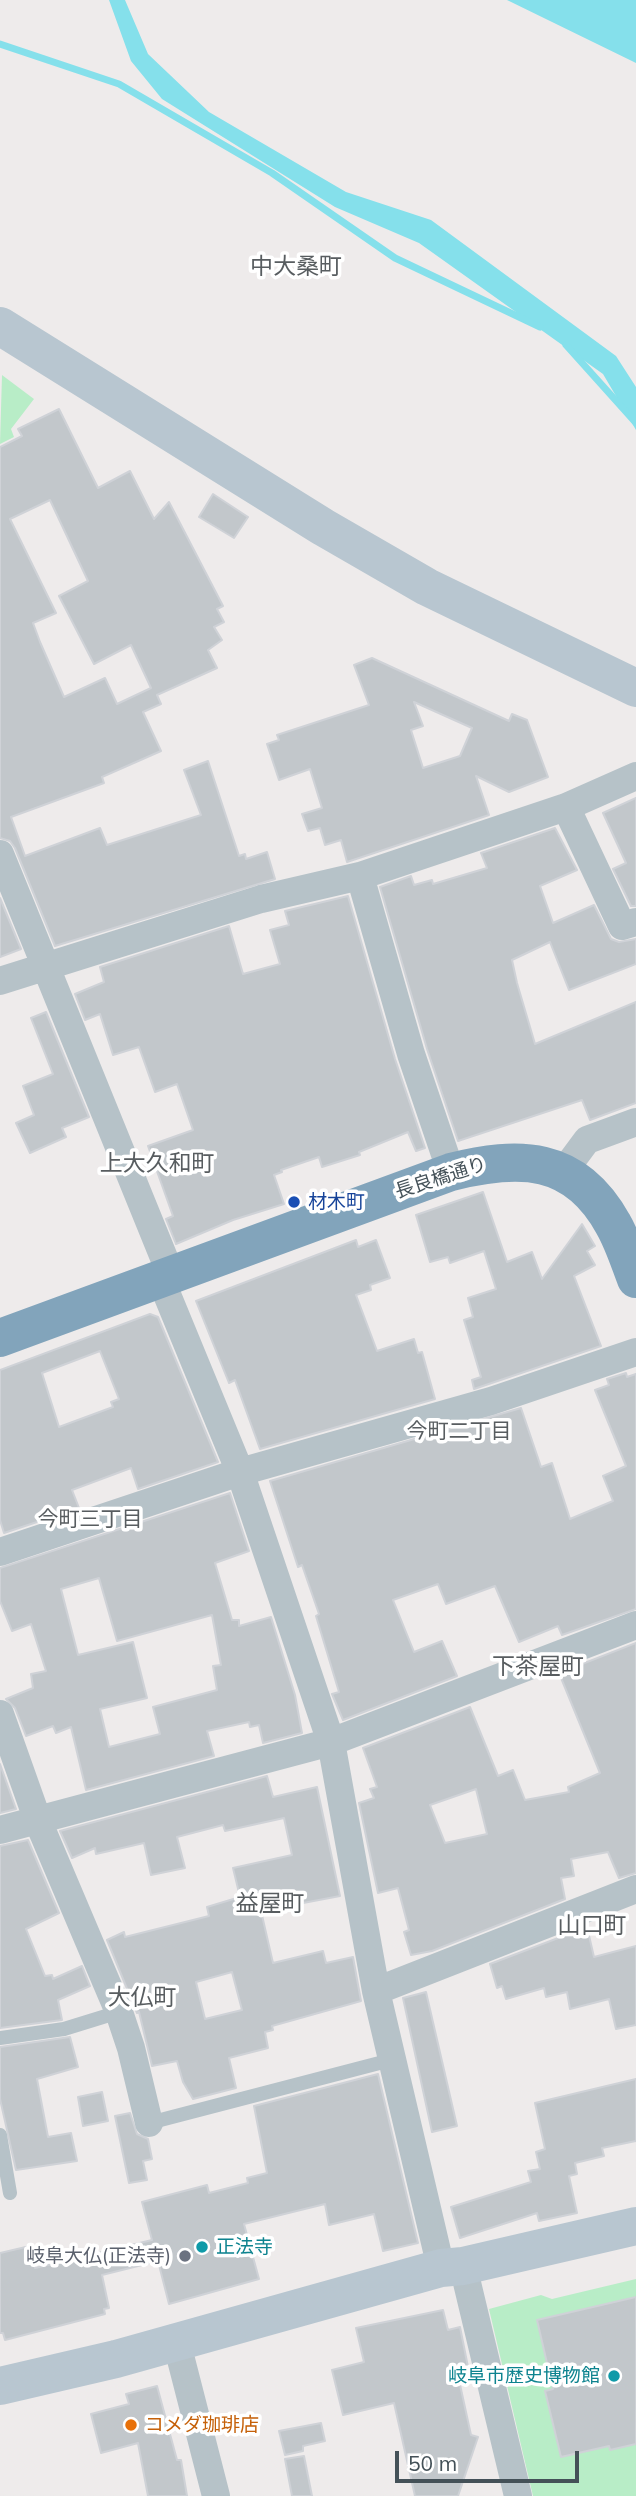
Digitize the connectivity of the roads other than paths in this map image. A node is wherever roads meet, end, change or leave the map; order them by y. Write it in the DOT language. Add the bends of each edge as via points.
graph roads {
  1 [pos="0,327"];
  2 [pos="636,688"];
  3 [pos="636,776"];
  4 [pos="566,807"];
  5 [pos="0,854"];
  6 [pos="360,876"];
  7 [pos="636,922"];
  8 [pos="45,968"];
  9 [pos="0,981"];
  10 [pos="636,1122"];
  11 [pos="565,1171"];
  12 [pos="451,1172"];
  13 [pos="166,1278"];
  14 [pos="636,1279"];
  15 [pos="0,1338"];
  16 [pos="636,1352"];
  17 [pos="240,1472"];
  18 [pos="0,1552"];
  19 [pos="636,1625"];
  20 [pos="0,1714"];
  21 [pos="331,1742"];
  22 [pos="38,1821"];
  23 [pos="0,1830"];
  24 [pos="636,1889"];
  25 [pos="376,1991"];
  26 [pos="119,2012"];
  27 [pos="0,2038"];
  28 [pos="391,2060"];
  29 [pos="149,2123"];
  30 [pos="0,2135"];
  31 [pos="10,2193"];
  32 [pos="636,2226"];
  33 [pos="452,2267"];
  34 [pos="176,2340"];
  35 [pos="0,2386"];
  36 [pos="216,2496"];
  37 [pos="518,2496"];
  1 -- 2 [label="street" via="427,587"];
  3 -- 4 [label="street"];
  4 -- 6 [label="street"];
  4 -- 7 [label="street" via="622,926"];
  5 -- 8 [label="street"];
  6 -- 8 [label="street" via="261,899"];
  6 -- 12 [label="street" via="411,1055"];
  8 -- 9 [label="street"];
  8 -- 13 [label="street"];
  10 -- 11 [label="street" via="587,1140"];
  11 -- 12 [label="highway, 長良橋通り" via="495,1161"];
  11 -- 14 [label="highway" via="613,1223"];
  12 -- 13 [label="highway, 長良橋通り"];
  13 -- 15 [label="highway, 長良橋通り"];
  13 -- 17 [label="street"];
  16 -- 17 [label="street" via="491,1401"];
  17 -- 18 [label="street"];
  17 -- 21 [label="street"];
  19 -- 21 [label="street"];
  20 -- 22 [label="street"];
  21 -- 22 [label="street"];
  21 -- 25 [label="street"];
  22 -- 23 [label="street"];
  22 -- 26 [label="street"];
  24 -- 25 [label="street"];
  25 -- 28 [label="street"];
  26 -- 27 [label="lane" via="64,2029"];
  26 -- 29 [label="street"];
  28 -- 29 [label="lane"];
  28 -- 33 [label="street"];
  30 -- 31 [label="lane"];
  32 -- 33 [label="street"];
  33 -- 34 [label="street"];
  33 -- 37 [label="street"];
  34 -- 35 [label="street"];
  34 -- 36 [label="street"];
}
